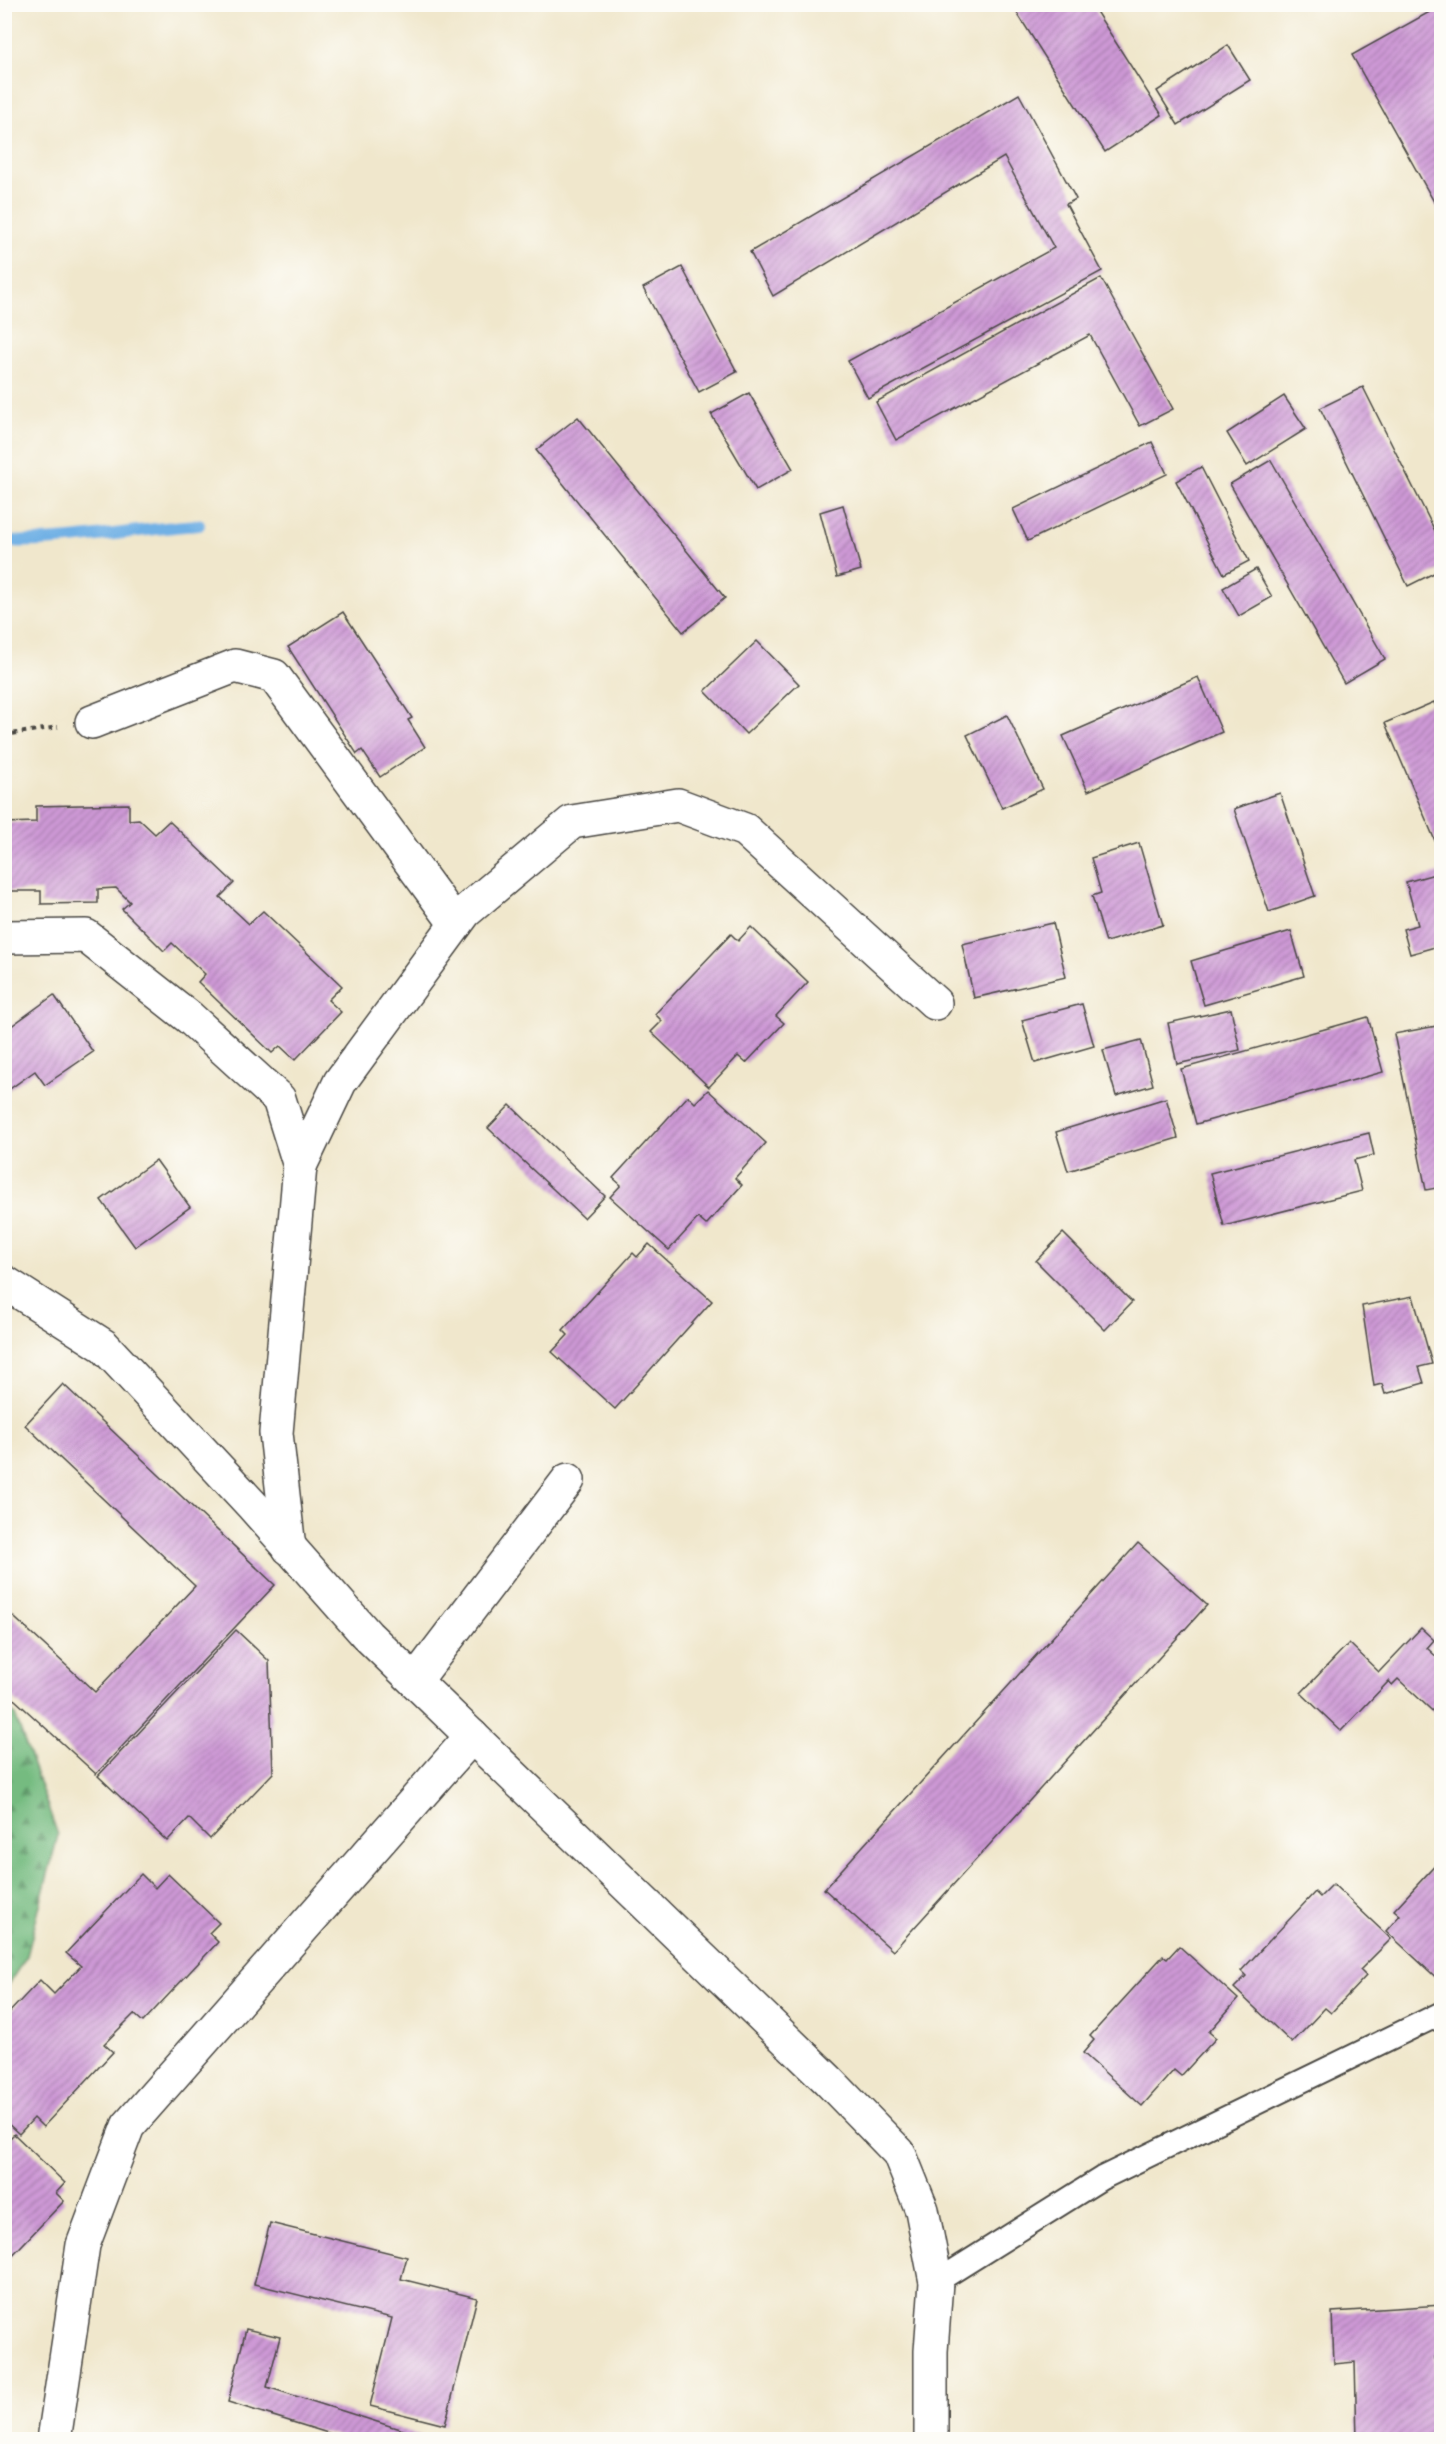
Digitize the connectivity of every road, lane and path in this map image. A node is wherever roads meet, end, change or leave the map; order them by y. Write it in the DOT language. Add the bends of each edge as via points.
graph roads {
  1 [pos="92,722"];
  2 [pos="4,735"];
  3 [pos="456,924"];
  4 [pos="4,937"];
  5 [pos="935,1003"];
  6 [pos="300,1166"];
  7 [pos="4,1282"];
  8 [pos="568,1480"];
  9 [pos="289,1548"];
  10 [pos="415,1681"];
  11 [pos="472,1736"];
  12 [pos="1442,2013"];
  13 [pos="936,2282"];
  14 [pos="54,2439"];
  15 [pos="931,2439"];
  1 -- 2 [label="path"];
  1 -- 3 [label="street" via="236,666 274,676"];
  3 -- 5 [label="street" via="465,912 572,822 678,805 745,830"];
  3 -- 6 [label="street" via="340,1082"];
  4 -- 6 [label="street" via="86,936 190,1018 279,1099"];
  6 -- 9 [label="street" via="276,1433"];
  7 -- 9 [label="street" via="104,1346"];
  8 -- 10 [label="street"];
  9 -- 10 [label="street" via="367,1635"];
  10 -- 11 [label="street"];
  11 -- 13 [label="street" via="899,2153 922,2210"];
  11 -- 14 [label="street" via="128,2126 83,2246"];
  12 -- 13 [label="lane" via="1102,2178"];
  13 -- 15 [label="street"];
}
